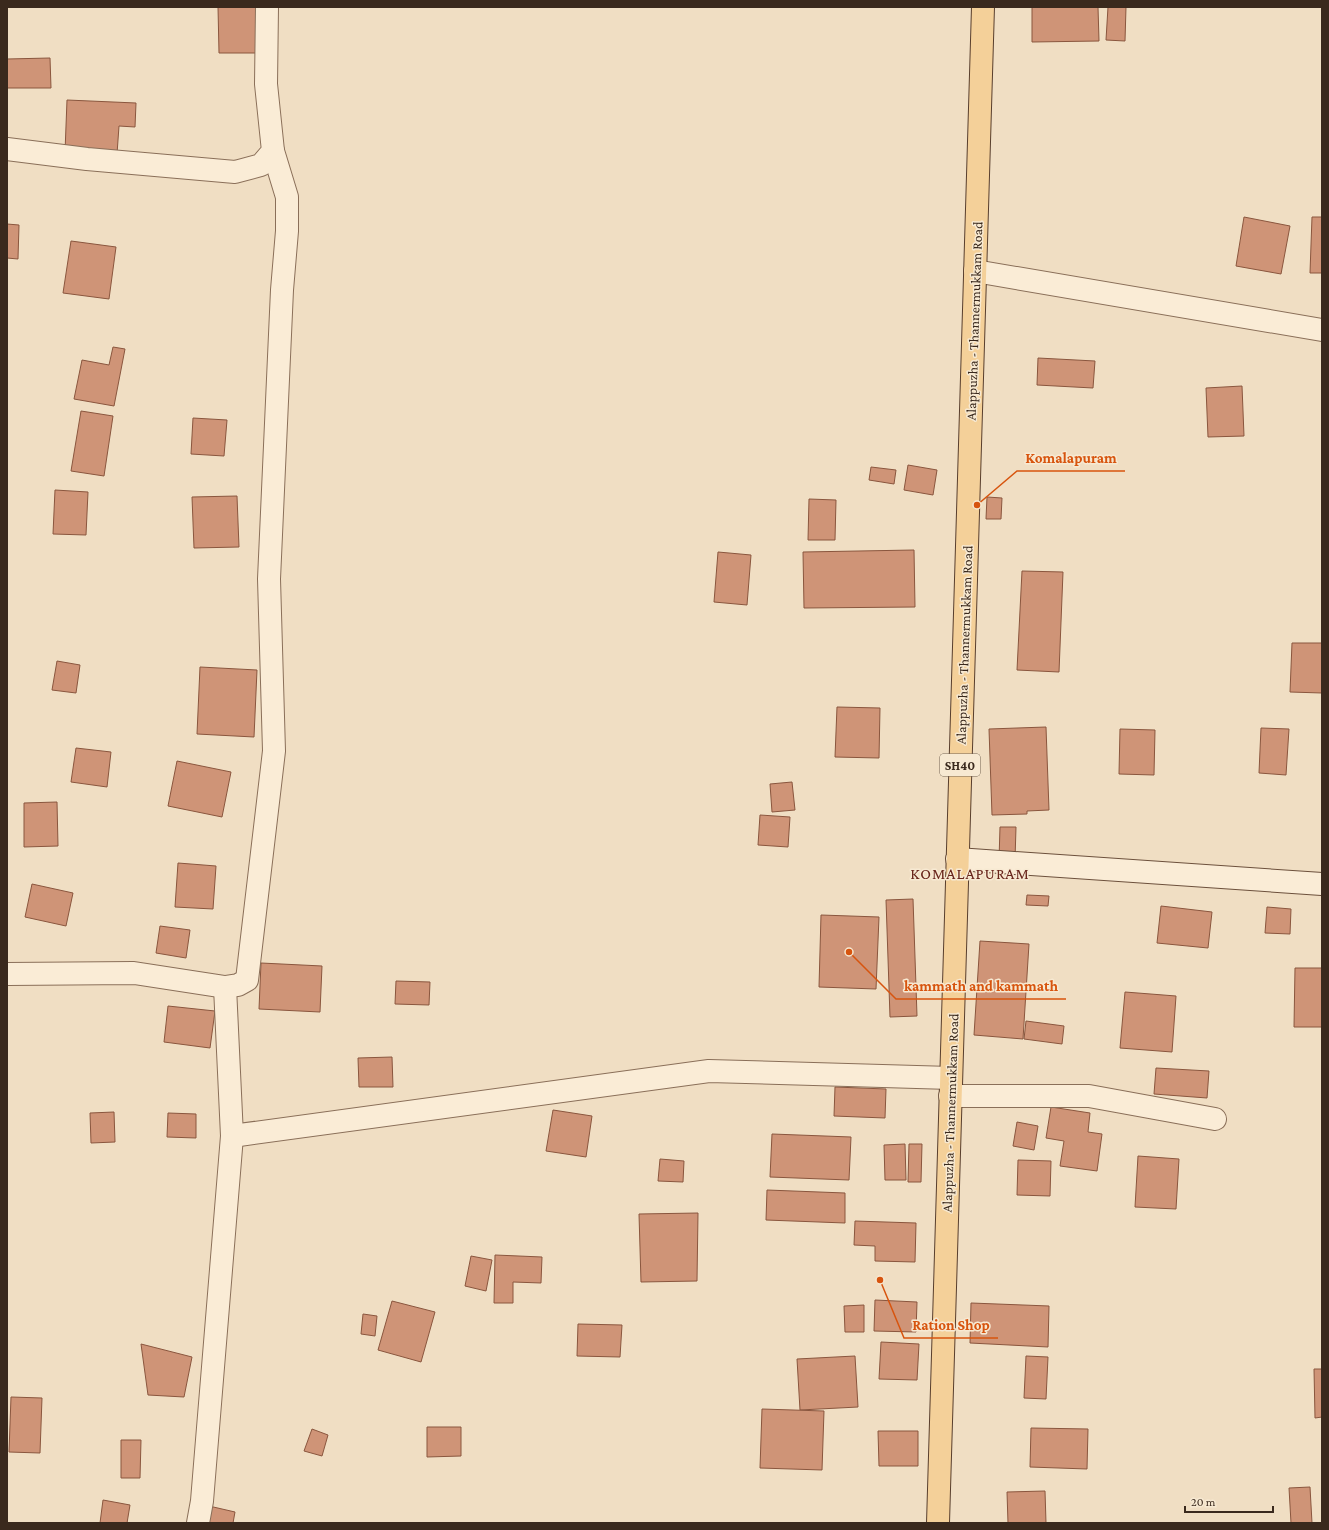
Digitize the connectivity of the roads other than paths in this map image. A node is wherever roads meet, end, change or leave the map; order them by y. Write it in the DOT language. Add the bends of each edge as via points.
graph roads {
  1 [pos="267,7"];
  2 [pos="983,7"];
  3 [pos="7,149"];
  4 [pos="273,151"];
  5 [pos="975,271"];
  6 [pos="1322,330"];
  7 [pos="957,859"];
  8 [pos="1322,884"];
  9 [pos="7,974"];
  10 [pos="225,987"];
  11 [pos="951,1087"];
  12 [pos="1215,1119"];
  13 [pos="232,1136"];
  14 [pos="198,1523"];
  15 [pos="938,1523"];
  1 -- 4 [label="street" via="266,84"];
  2 -- 5 [label="main road, Alappuzha - Thannermukkam Road / SH40"];
  3 -- 4 [label="street" via="235,172 262,165"];
  4 -- 10 [label="street" via="287,197 269,579 274,751 247,980 238,985"];
  5 -- 6 [label="street"];
  5 -- 7 [label="main road, Alappuzha - Thannermukkam Road / SH40"];
  7 -- 8 [label="street"];
  7 -- 11 [label="main road, Alappuzha - Thannermukkam Road / SH40"];
  9 -- 10 [label="street" via="134,973"];
  10 -- 13 [label="street"];
  11 -- 12 [label="street" via="1089,1096"];
  11 -- 13 [label="street" via="709,1070"];
  11 -- 15 [label="main road, Alappuzha - Thannermukkam Road / SH40"];
  13 -- 14 [label="street" via="203,1493"];
}
